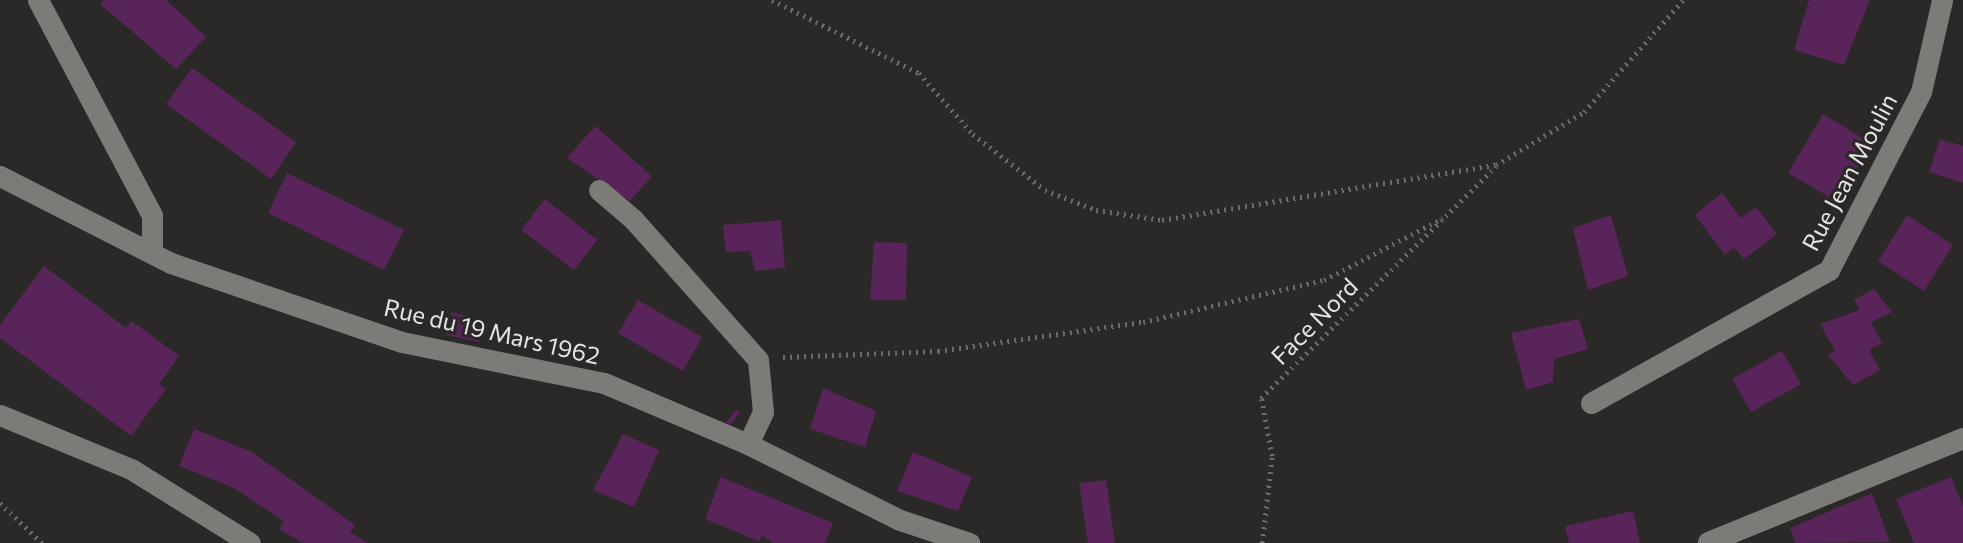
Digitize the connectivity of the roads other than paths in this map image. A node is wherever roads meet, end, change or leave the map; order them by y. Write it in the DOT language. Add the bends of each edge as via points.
graph roads {
  1 [pos="38,0"];
  2 [pos="1941,0"];
  3 [pos="0,176"];
  4 [pos="599,190"];
  5 [pos="152,253"];
  6 [pos="1591,403"];
  7 [pos="0,415"];
  8 [pos="1963,438"];
  9 [pos="748,443"];
  10 [pos="1708,542"];
  11 [pos="250,543"];
  12 [pos="969,543"];
  1 -- 5 [label="street" via="152,215"];
  2 -- 6 [label="street, Rue Jean Moulin" via="1921,92 1829,270"];
  3 -- 5 [label="street, Rue du 19 Mars 1962"];
  4 -- 9 [label="street" via="633,219 758,360 763,412"];
  5 -- 9 [label="street, Rue du 19 Mars 1962" via="402,342 604,383"];
  7 -- 11 [label="street" via="131,470"];
  8 -- 10 [label="street"];
  9 -- 12 [label="street, Rue du 19 Mars 1962" via="901,520"];
}
